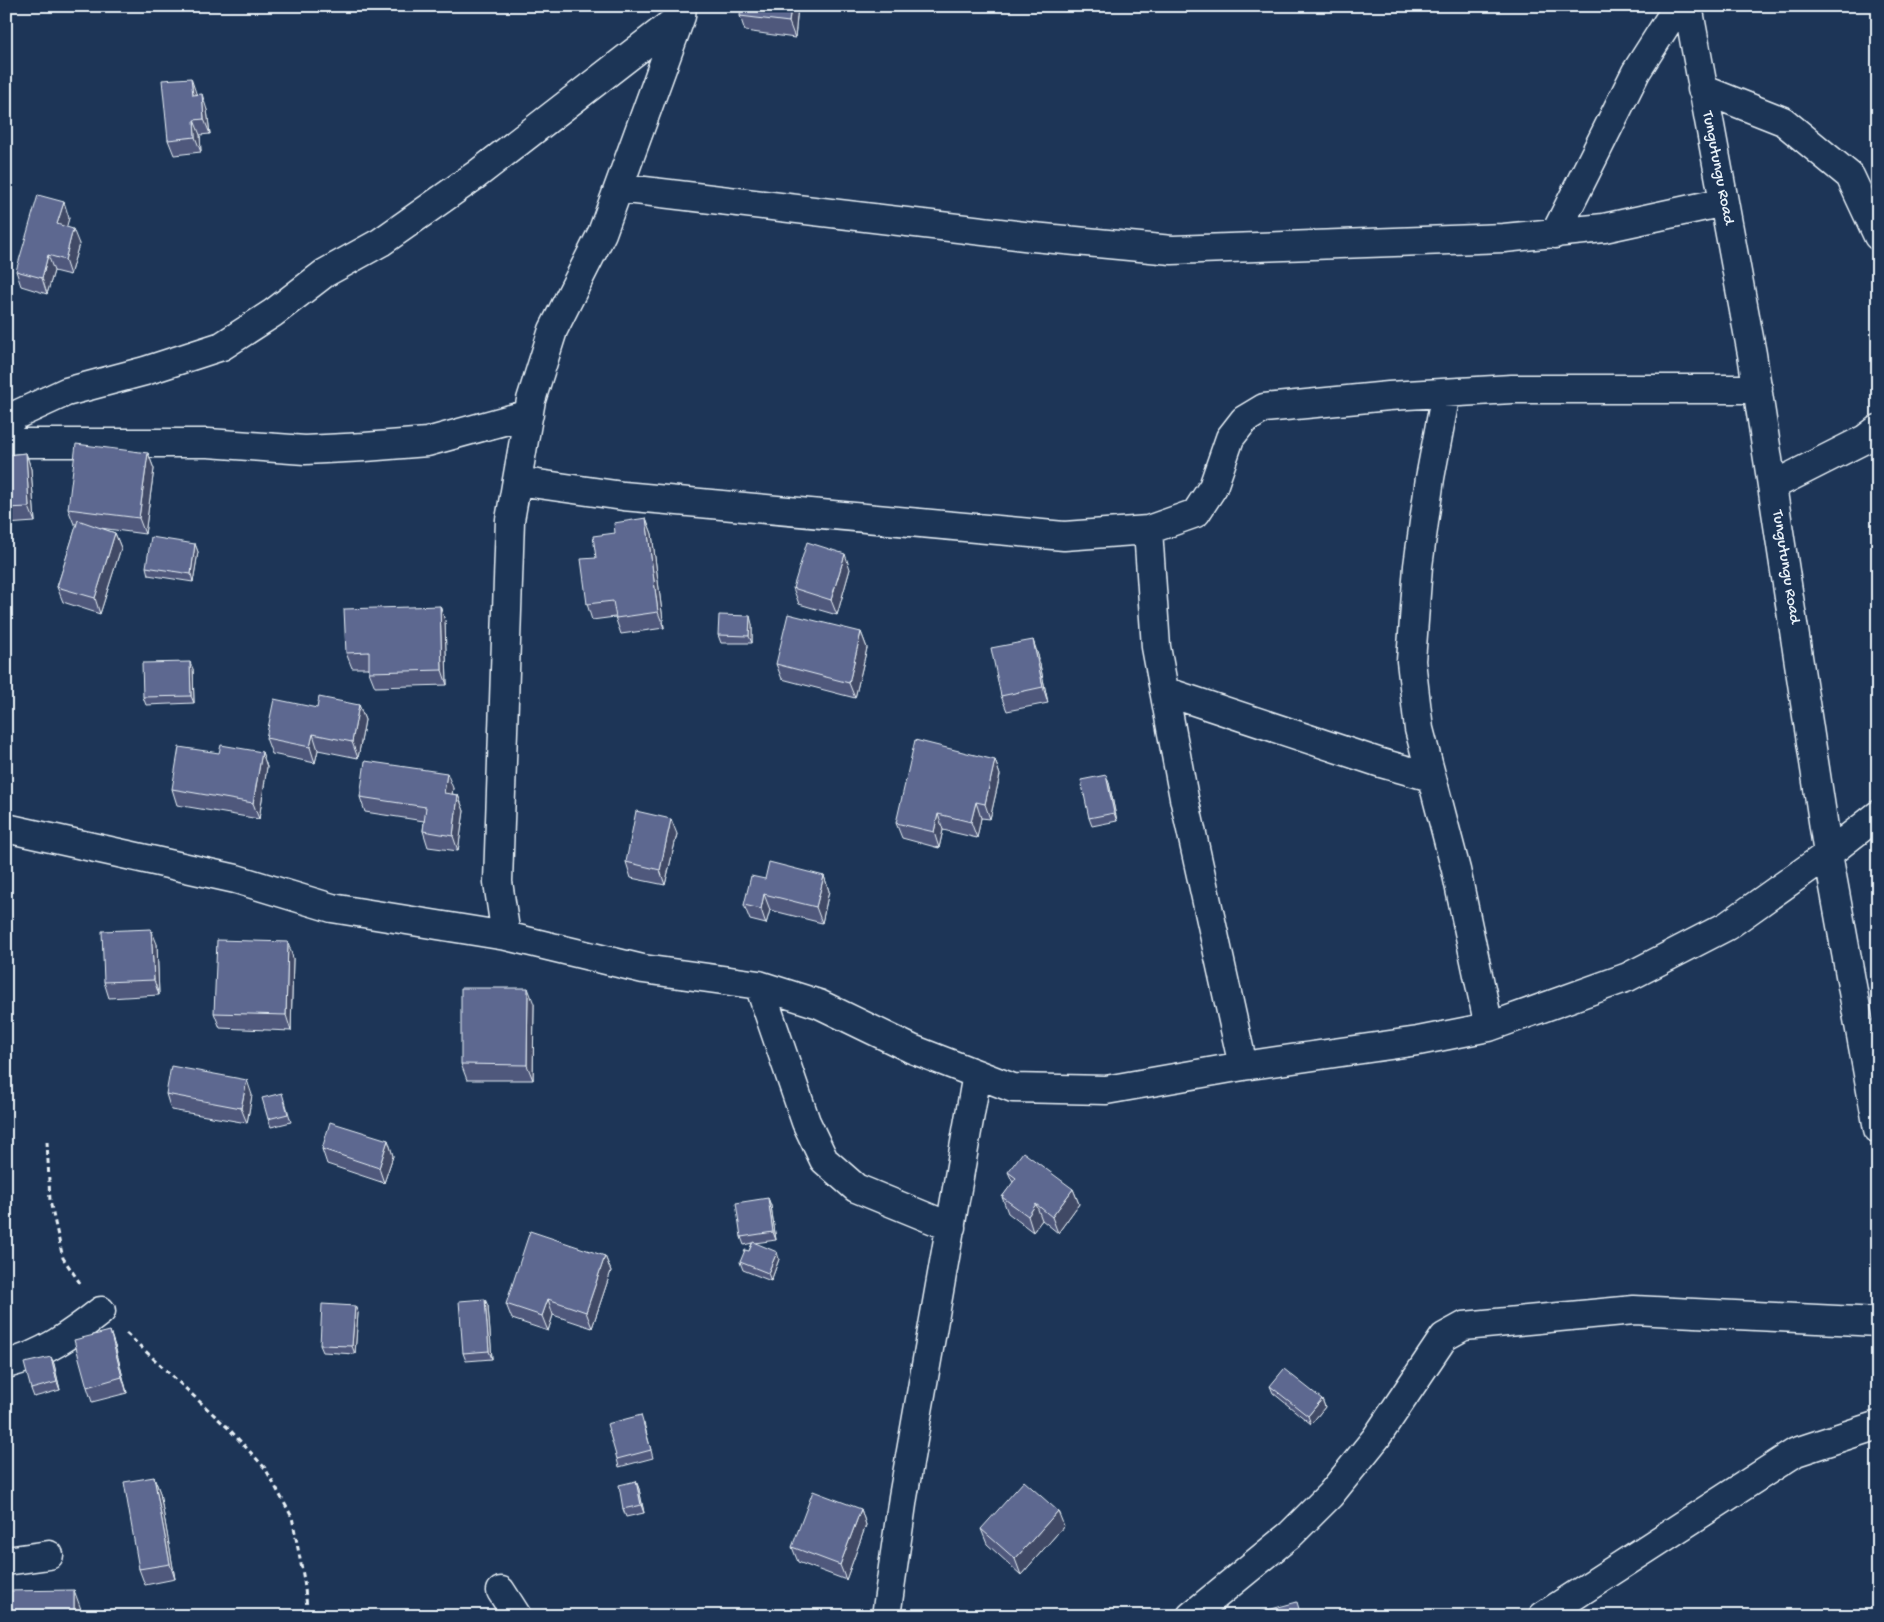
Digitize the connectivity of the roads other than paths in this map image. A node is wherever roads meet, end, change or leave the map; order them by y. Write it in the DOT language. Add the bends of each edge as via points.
graph roads {
  1 [pos="1678,6"];
  2 [pos="1688,6"];
  3 [pos="682,11"];
  4 [pos="1702,89"];
  5 [pos="619,188"];
  6 [pos="1724,202"];
  7 [pos="1556,234"];
  8 [pos="1878,236"];
  9 [pos="1758,389"];
  10 [pos="1446,393"];
  11 [pos="529,414"];
  12 [pos="6,425"];
  13 [pos="1878,429"];
  14 [pos="6,443"];
  15 [pos="517,481"];
  16 [pos="1772,486"];
  17 [pos="1148,530"];
  18 [pos="1164,691"];
  19 [pos="1431,778"];
  20 [pos="1878,815"];
  21 [pos="6,828"];
  22 [pos="1828,854"];
  23 [pos="506,936"];
  24 [pos="759,985"];
  25 [pos="1489,1027"];
  26 [pos="1243,1066"];
  27 [pos="977,1074"];
  28 [pos="1878,1129"];
  29 [pos="951,1227"];
  30 [pos="102,1311"];
  31 [pos="1878,1322"];
  32 [pos="6,1364"];
  33 [pos="1878,1425"];
  34 [pos="48,1555"];
  35 [pos="6,1561"];
  36 [pos="501,1591"];
  37 [pos="517,1616"];
  38 [pos="886,1616"];
  39 [pos="1191,1616"];
  40 [pos="1543,1616"];
  1 -- 7 [label="street" via="1636,72"];
  2 -- 4 [label="street, Tungutungu Road"];
  3 -- 5 [label="street"];
  3 -- 12 [label="street" via="476,175 381,242 325,273 273,314 222,346 66,392 16,415"];
  4 -- 6 [label="street, Tungutungu Road"];
  4 -- 8 [label="street" via="1783,121 1850,176"];
  5 -- 7 [label="street" via="1033,237 1172,250"];
  5 -- 11 [label="street" via="602,234 553,330"];
  6 -- 7 [label="street" via="1604,228"];
  6 -- 9 [label="street, Tungutungu Road"];
  9 -- 10 [label="street" via="1512,389"];
  9 -- 16 [label="street, Tungutungu Road"];
  10 -- 17 [label="street" via="1264,408 1244,420 1230,438 1213,487 1196,513"];
  10 -- 19 [label="street" via="1418,566 1411,661 1419,729"];
  11 -- 14 [label="street" via="428,442 356,448 304,450 208,444"];
  11 -- 15 [label="street"];
  13 -- 16 [label="street" via="1865,439"];
  15 -- 17 [label="street" via="623,496 1064,536"];
  15 -- 23 [label="street" via="510,520 499,820 498,882"];
  16 -- 22 [label="street, Tungutungu Road"];
  17 -- 18 [label="street" via="1156,647"];
  18 -- 19 [label="street"];
  18 -- 26 [label="street"];
  19 -- 25 [label="street" via="1456,870"];
  20 -- 22 [label="street"];
  21 -- 23 [label="street" via="236,879 332,908"];
  22 -- 25 [label="street" via="1727,926 1628,977"];
  22 -- 28 [label="street, Tungutungu Road"];
  23 -- 24 [label="street" via="643,969"];
  24 -- 27 [label="street" via="818,1004 912,1049"];
  24 -- 29 [label="street" via="806,1122 824,1160 856,1188"];
  25 -- 26 [label="street" via="1418,1041"];
  26 -- 27 [label="street" via="1106,1090 1014,1088"];
  27 -- 29 [label="street"];
  29 -- 38 [label="street" via="903,1496"];
  30 -- 32 [label="street" via="64,1339 18,1362"];
  31 -- 39 [label="street" via="1634,1310 1464,1326 1444,1338 1376,1438 1330,1495 1291,1534"];
  33 -- 40 [label="street" via="1796,1452"];
  34 -- 35 [label="street"];
  36 -- 37 [label="street"];
}
